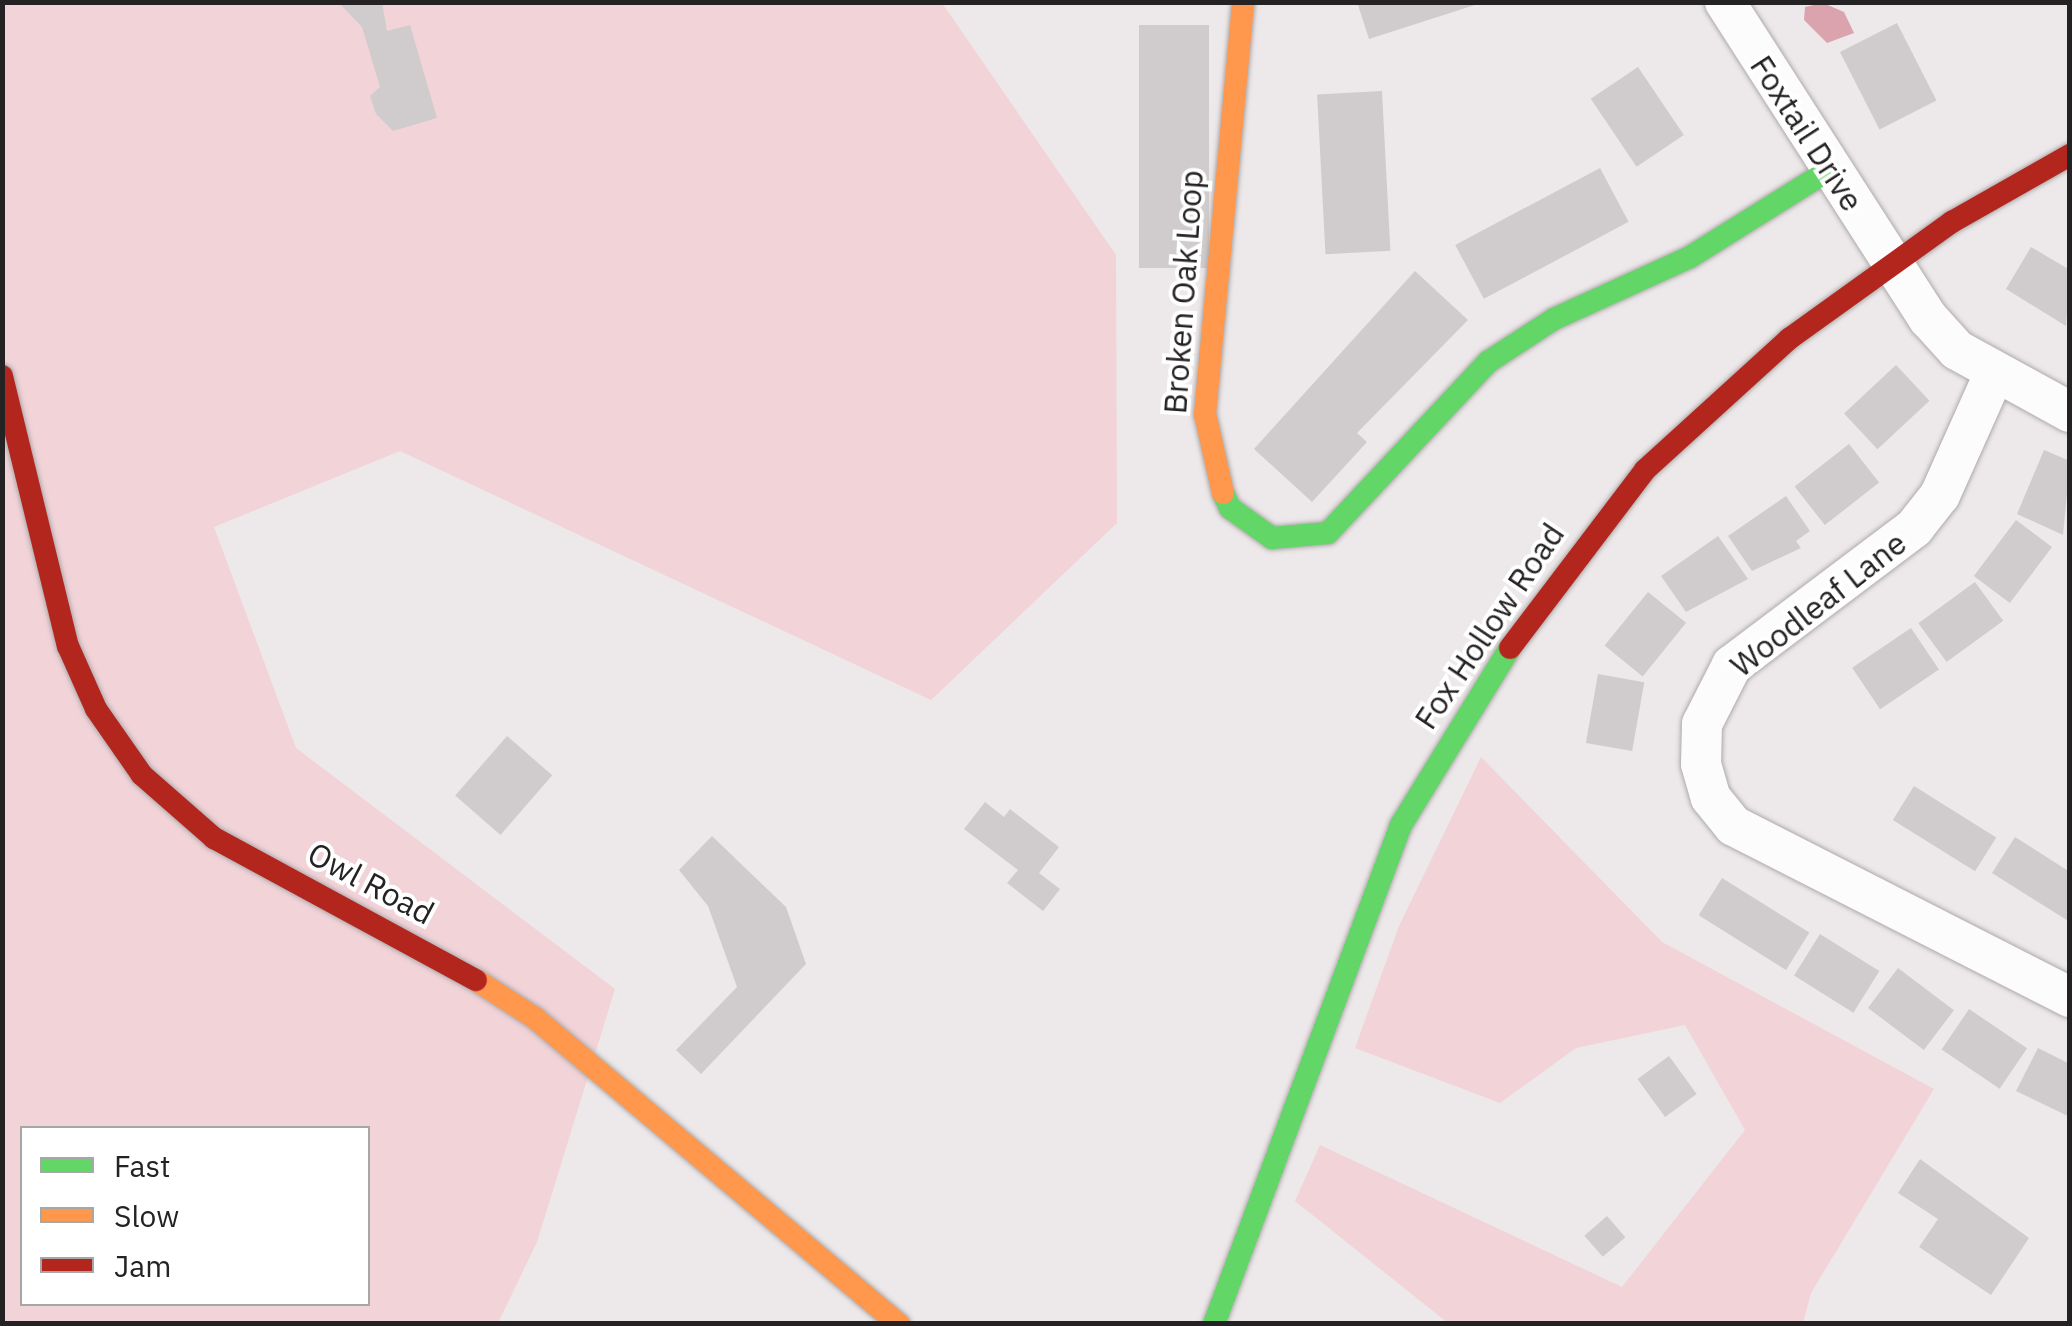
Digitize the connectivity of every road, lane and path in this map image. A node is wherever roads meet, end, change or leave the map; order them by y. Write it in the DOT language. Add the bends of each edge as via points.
graph roads {
  1 [pos="1243,2"];
  2 [pos="1725,2"];
  3 [pos="2070,156"];
  4 [pos="1829,170"];
  5 [pos="1893,262"];
  6 [pos="1995,372"];
  7 [pos="2,376"];
  8 [pos="2070,412"];
  9 [pos="2070,997"];
  10 [pos="898,1324"];
  11 [pos="1214,1324"];
  1 -- 4 [label="street, Broken Oak Loop" via="1205,414 1211,468 1230,508 1272,538 1328,534 1488,362 1537,330 1690,257"];
  2 -- 4 [label="street, Foxtail Drive"];
  3 -- 5 [label="street, Fox Hollow Road"];
  4 -- 5 [label="street, Foxtail Drive"];
  5 -- 6 [label="street" via="1957,350"];
  5 -- 11 [label="street, Fox Hollow Road" via="1764,360 1645,470 1534,607 1458,724 1401,825 1356,930"];
  6 -- 8 [label="street"];
  6 -- 9 [label="street, Woodleaf Lane" via="1940,495 1914,528 1732,664 1702,724 1701,764 1711,798 1734,826"];
  7 -- 10 [label="street, Owl Road" via="68,646 96,709 142,776 214,838 438,955 535,1018"];
}
